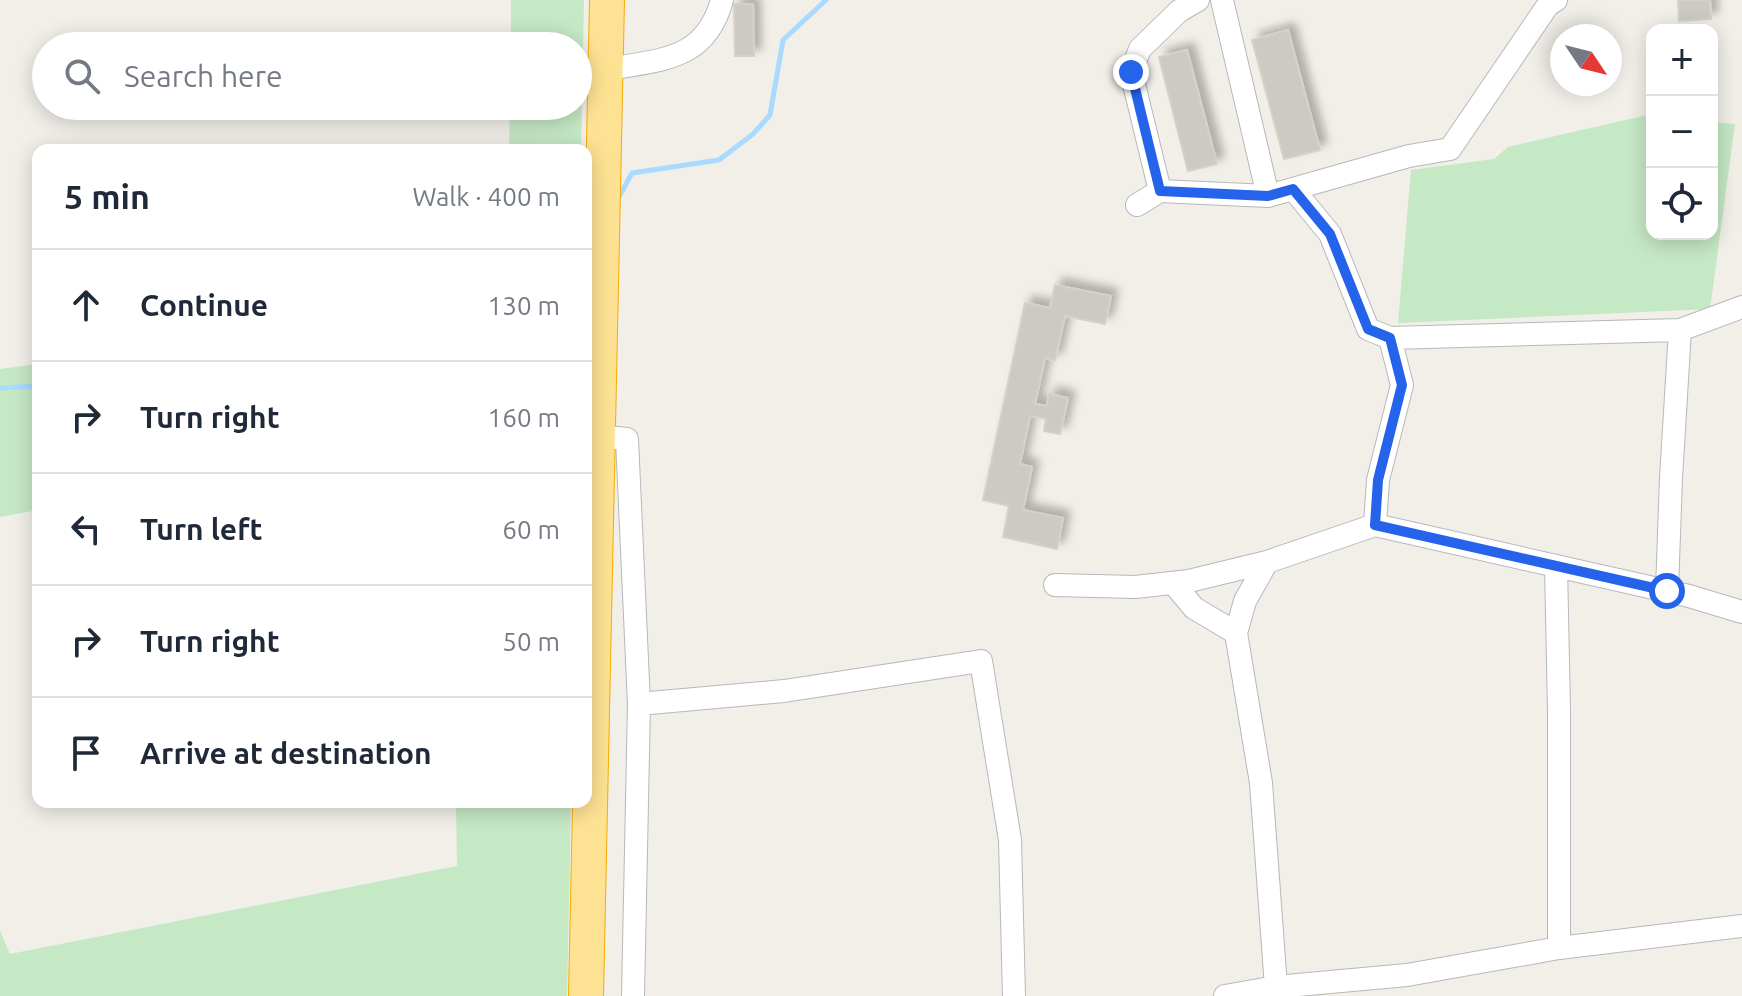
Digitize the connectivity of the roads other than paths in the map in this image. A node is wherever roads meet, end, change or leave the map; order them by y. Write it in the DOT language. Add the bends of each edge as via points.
graph roads {
  1 [pos="607,0"];
  2 [pos="722,0"];
  3 [pos="1198,0"];
  4 [pos="1222,0"];
  5 [pos="1556,0"];
  6 [pos="605,70"];
  7 [pos="1293,189"];
  8 [pos="1160,191"];
  9 [pos="1268,196"];
  10 [pos="1137,205"];
  11 [pos="1742,307"];
  12 [pos="1680,330"];
  13 [pos="1390,338"];
  14 [pos="596,436"];
  15 [pos="1375,525"];
  16 [pos="1267,562"];
  17 [pos="1556,566"];
  18 [pos="1173,583"];
  19 [pos="1055,585"];
  20 [pos="1667,591"];
  21 [pos="1742,612"];
  22 [pos="1236,633"];
  23 [pos="592,660"];
  24 [pos="639,704"];
  25 [pos="589,808"];
  26 [pos="1742,926"];
  27 [pos="1559,948"];
  28 [pos="1405,985"];
  29 [pos="1276,987"];
  30 [pos="586,996"];
  31 [pos="633,996"];
  32 [pos="1014,996"];
  33 [pos="1225,996"];
  1 -- 6 [label="highway"];
  2 -- 6 [label="street" via="701,43 673,56"];
  3 -- 8 [label="street" via="1140,49 1131,72"];
  4 -- 9 [label="street"];
  5 -- 7 [label="street" via="1450,149"];
  6 -- 14 [label="highway"];
  7 -- 9 [label="street"];
  7 -- 13 [label="street" via="1330,234 1368,329"];
  8 -- 9 [label="street"];
  8 -- 10 [label="street"];
  11 -- 12 [label="street"];
  12 -- 13 [label="street"];
  12 -- 20 [label="street"];
  13 -- 15 [label="street" via="1402,385 1378,480"];
  14 -- 23 [label="highway"];
  14 -- 24 [label="street" via="627,439"];
  15 -- 16 [label="street"];
  15 -- 17 [label="street"];
  16 -- 18 [label="street"];
  16 -- 22 [label="street" via="1245,601"];
  17 -- 20 [label="street"];
  17 -- 27 [label="street"];
  18 -- 19 [label="street"];
  18 -- 22 [label="street" via="1194,608"];
  20 -- 21 [label="street"];
  22 -- 29 [label="street" via="1261,783"];
  24 -- 31 [label="street"];
  24 -- 32 [label="street" via="784,691 981,661 1010,840"];
  25 -- 30 [label="highway"];
  26 -- 27 [label="street"];
  27 -- 28 [label="street"];
  28 -- 29 [label="street"];
  29 -- 33 [label="street"];
}
